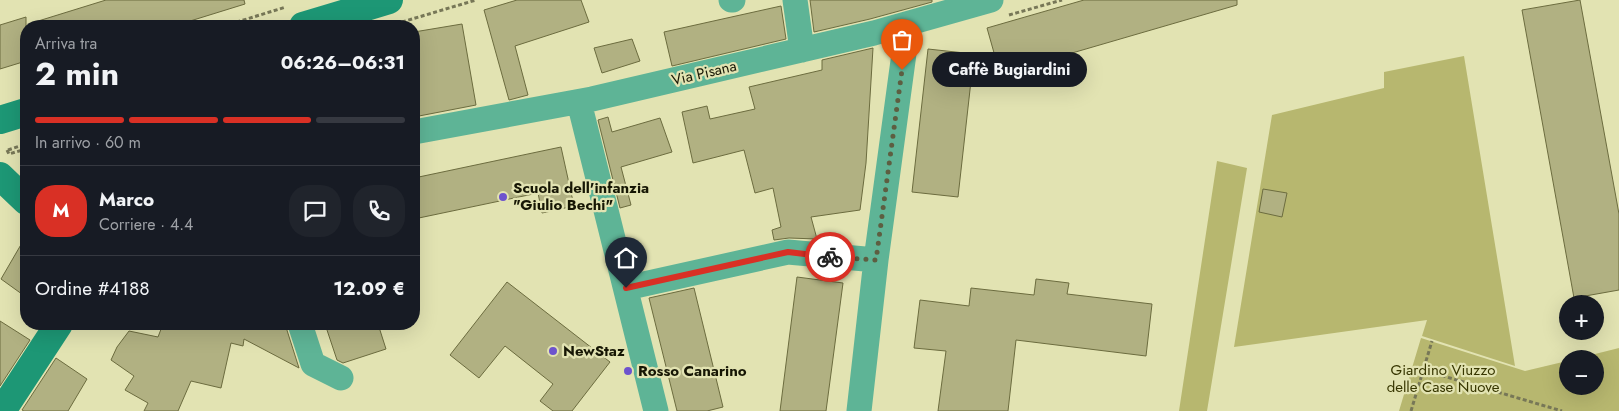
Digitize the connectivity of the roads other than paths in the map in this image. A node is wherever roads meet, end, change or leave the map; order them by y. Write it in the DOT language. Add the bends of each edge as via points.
graph roads {
  1 [pos="795,0"];
  2 [pos="991,0"];
  3 [pos="393,12"];
  4 [pos="298,16"];
  5 [pos="908,24"];
  6 [pos="802,50"];
  7 [pos="579,102"];
  8 [pos="20,114"];
  9 [pos="0,120"];
  10 [pos="420,131"];
  11 [pos="0,176"];
  12 [pos="20,195"];
  13 [pos="876,260"];
  14 [pos="626,288"];
  15 [pos="55,330"];
  16 [pos="302,330"];
  17 [pos="341,378"];
  18 [pos="2,411"];
  19 [pos="656,411"];
  20 [pos="859,411"];
  1 -- 6 [label="street"];
  2 -- 5 [label="street, Via Pisana"];
  3 -- 4 [label="main road"];
  5 -- 6 [label="street, Via Pisana"];
  5 -- 13 [label="street"];
  6 -- 7 [label="street, Via Pisana"];
  7 -- 10 [label="street, Via Pisana"];
  7 -- 14 [label="street"];
  8 -- 9 [label="main road"];
  11 -- 12 [label="main road"];
  13 -- 14 [label="street" via="788,252"];
  13 -- 20 [label="street"];
  14 -- 19 [label="street"];
  15 -- 18 [label="main road"];
  16 -- 17 [label="street" via="313,364"];
}
